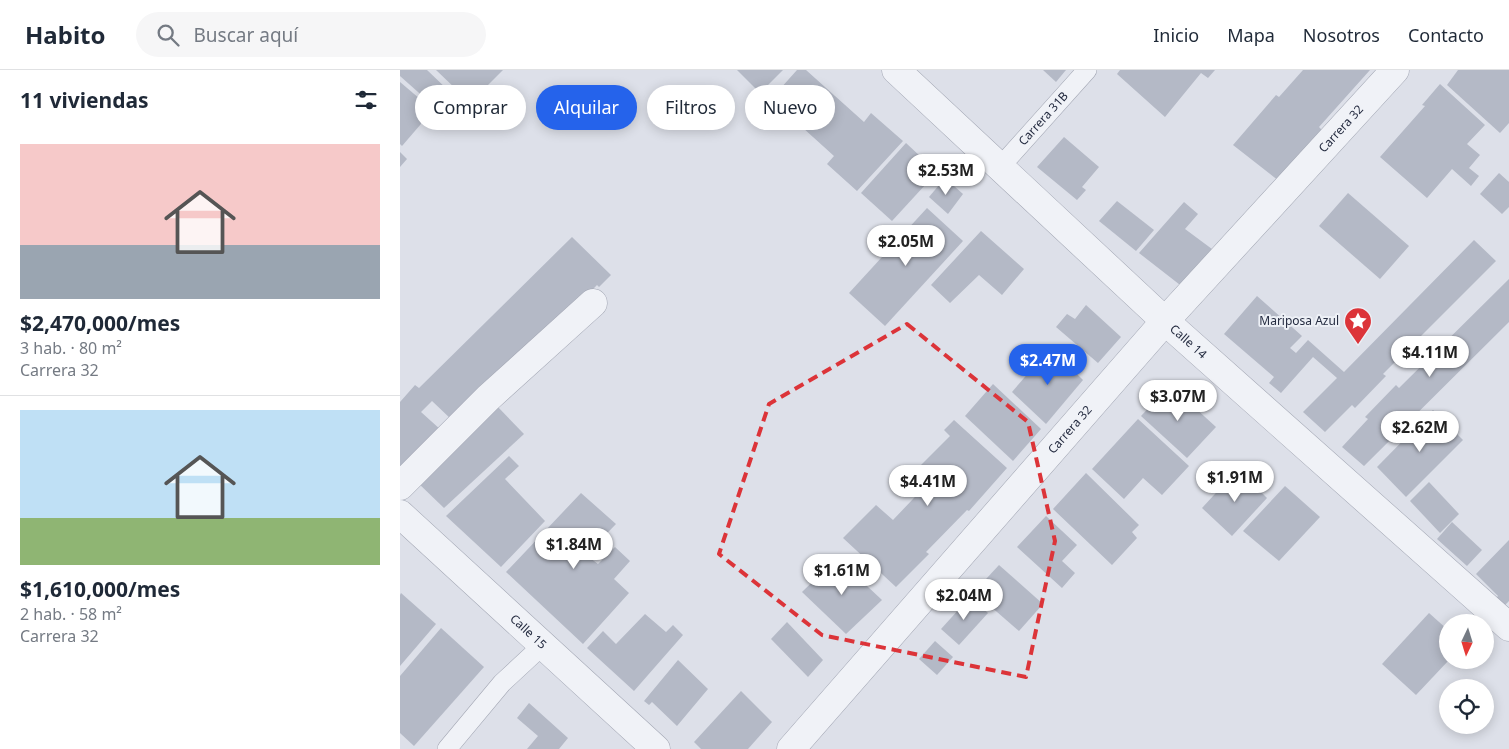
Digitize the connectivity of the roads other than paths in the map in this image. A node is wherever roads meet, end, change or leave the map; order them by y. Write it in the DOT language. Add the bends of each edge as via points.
graph roads {
  1 [pos="896,70"];
  2 [pos="1087,70"];
  3 [pos="1395,70"];
  4 [pos="1000,168"];
  5 [pos="593,303"];
  6 [pos="1165,321"];
  7 [pos="400,486"];
  8 [pos="400,514"];
  9 [pos="1509,627"];
  10 [pos="543,645"];
  11 [pos="447,749"];
  12 [pos="656,749"];
  13 [pos="791,749"];
  1 -- 4 [label="street, Calle 14"];
  2 -- 4 [label="lane, Carrera 31B"];
  3 -- 6 [label="street, Carrera 32"];
  4 -- 6 [label="street, Calle 14"];
  5 -- 7 [label="street" via="488,398"];
  6 -- 9 [label="street, Calle 14"];
  6 -- 13 [label="street, Carrera 32"];
  8 -- 10 [label="street, Calle 15"];
  10 -- 11 [label="lane" via="502,683"];
  10 -- 12 [label="street, Calle 15"];
}
